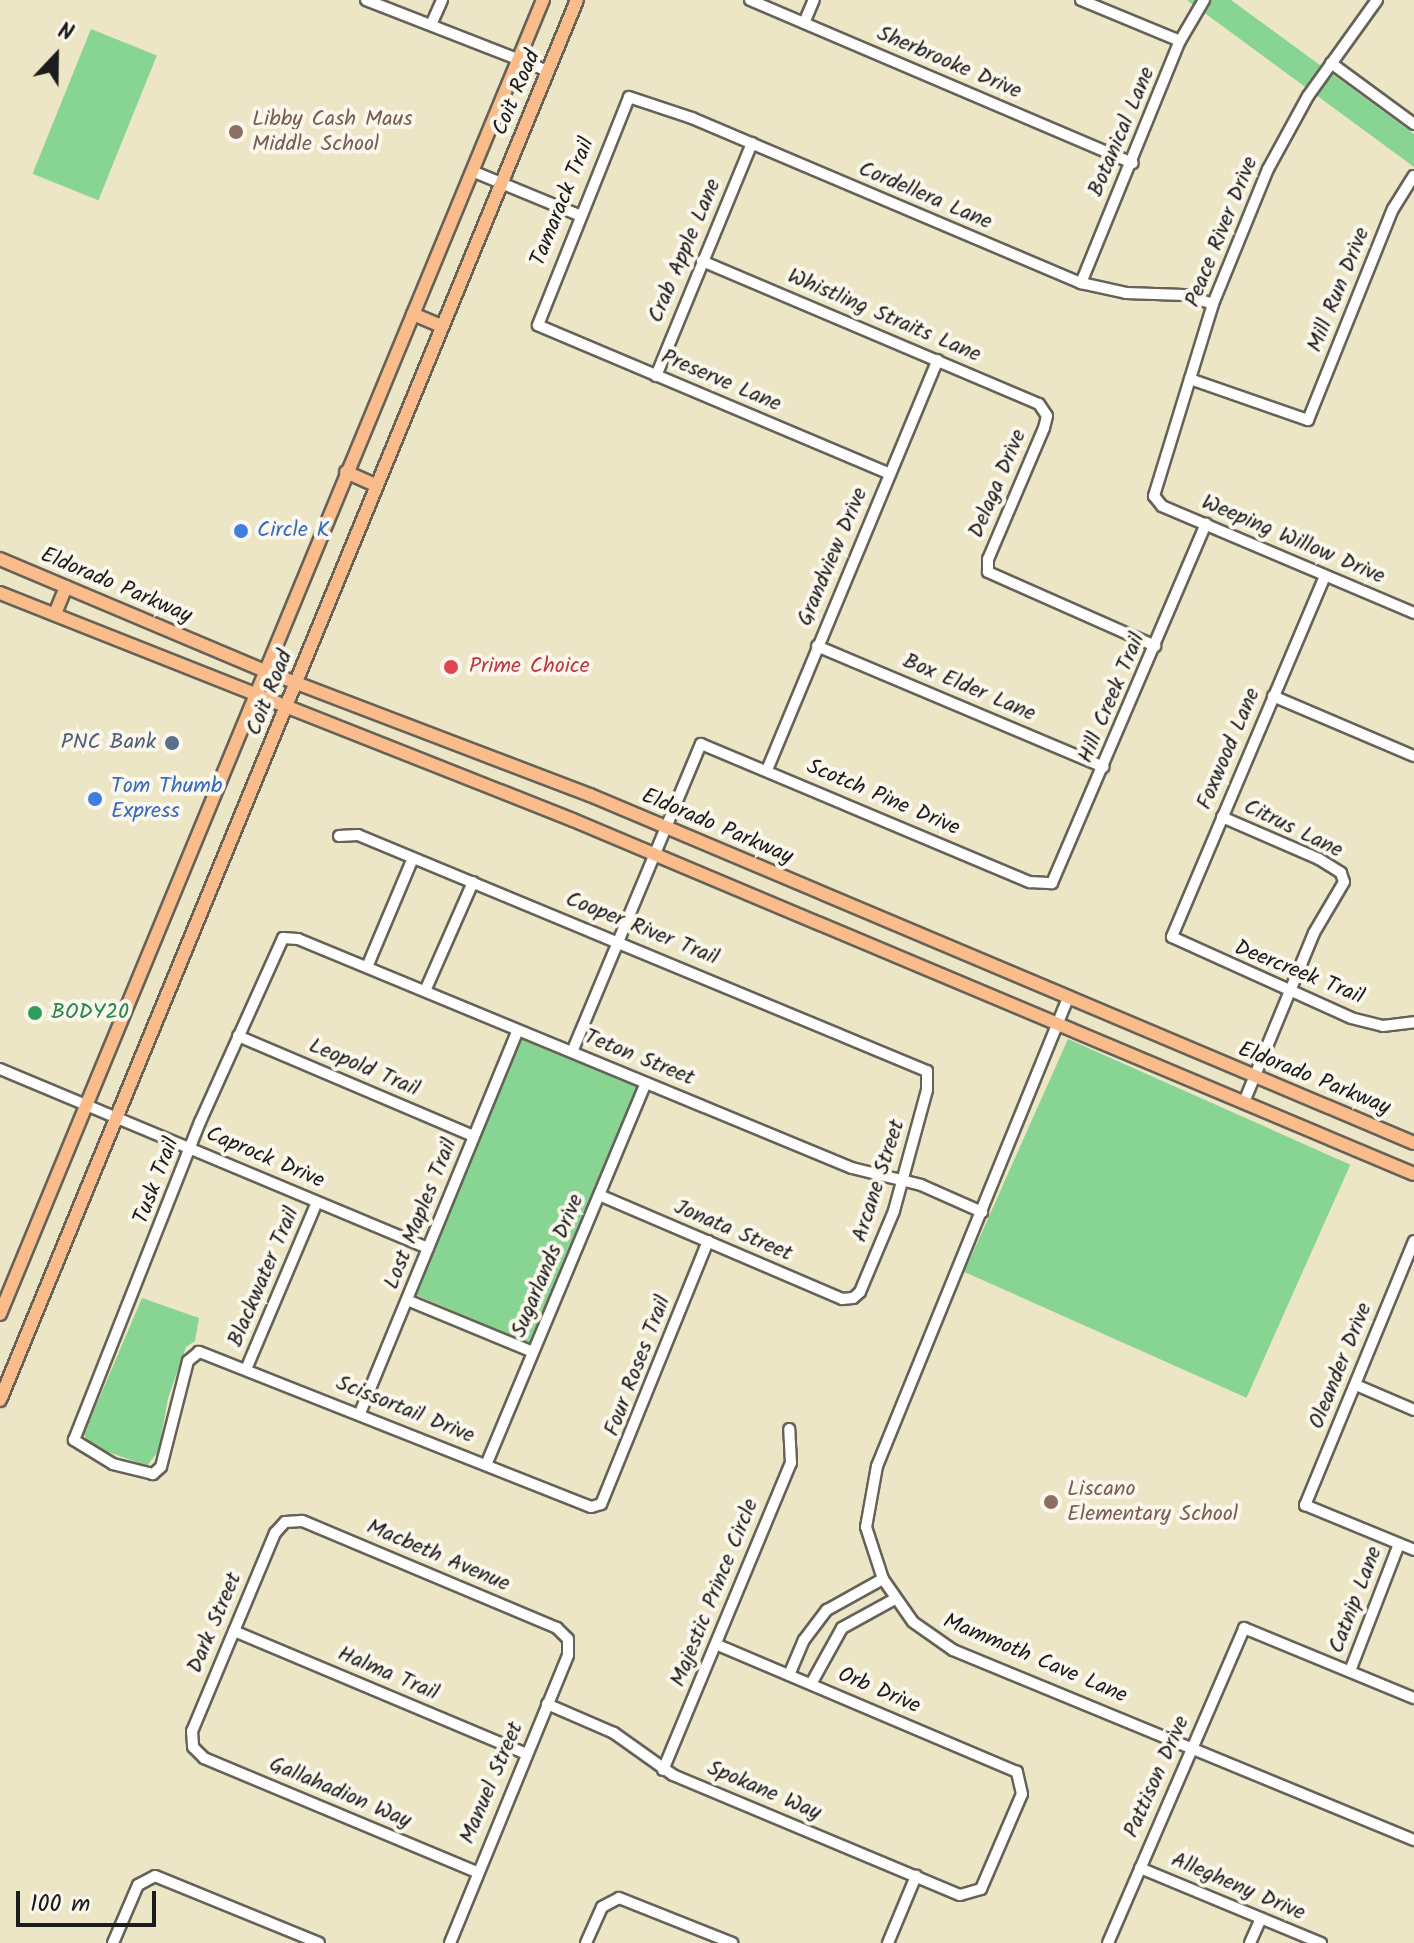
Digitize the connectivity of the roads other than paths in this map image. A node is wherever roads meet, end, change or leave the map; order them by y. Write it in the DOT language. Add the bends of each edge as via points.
graph roads {
  1 [pos="366,0"];
  2 [pos="442,0"];
  3 [pos="543,0"];
  4 [pos="577,0"];
  5 [pos="750,0"];
  6 [pos="814,0"];
  7 [pos="1081,0"];
  8 [pos="1204,0"];
  9 [pos="1377,0"];
  10 [pos="804,23"];
  11 [pos="431,25"];
  12 [pos="1180,41"];
  13 [pos="519,60"];
  14 [pos="1331,63"];
  15 [pos="548,71"];
  16 [pos="629,97"];
  17 [pos="1414,124"];
  18 [pos="752,143"];
  19 [pos="1133,163"];
  20 [pos="472,171"];
  21 [pos="1414,176"];
  22 [pos="501,183"];
  23 [pos="579,215"];
  24 [pos="702,261"];
  25 [pos="1081,283"];
  26 [pos="1213,304"];
  27 [pos="413,314"];
  28 [pos="439,325"];
  29 [pos="538,325"];
  30 [pos="938,360"];
  31 [pos="656,376"];
  32 [pos="1190,379"];
  33 [pos="1046,412"];
  34 [pos="346,472"];
  35 [pos="890,474"];
  36 [pos="375,485"];
  37 [pos="1157,501"];
  38 [pos="1206,524"];
  39 [pos="0,559"];
  40 [pos="1325,576"];
  41 [pos="66,587"];
  42 [pos="0,593"];
  43 [pos="1414,613"];
  44 [pos="55,614"];
  45 [pos="817,646"];
  46 [pos="1155,646"];
  47 [pos="265,671"];
  48 [pos="296,682"];
  49 [pos="256,695"];
  50 [pos="1273,696"];
  51 [pos="286,708"];
  52 [pos="1414,756"];
  53 [pos="499,764"];
  54 [pos="1104,767"];
  55 [pos="767,770"];
  56 [pos="489,789"];
  57 [pos="1222,817"];
  58 [pos="668,828"];
  59 [pos="339,836"];
  60 [pos="656,854"];
  61 [pos="413,858"];
  62 [pos="473,882"];
  63 [pos="1050,884"];
  64 [pos="283,938"];
  65 [pos="1173,939"];
  66 [pos="619,942"];
  67 [pos="367,967"];
  68 [pos="425,991"];
  69 [pos="1290,992"];
  70 [pos="1068,998"];
  71 [pos="1414,1022"];
  72 [pos="1059,1024"];
  73 [pos="518,1030"];
  74 [pos="238,1036"];
  75 [pos="572,1052"];
  76 [pos="0,1069"];
  77 [pos="927,1071"];
  78 [pos="1254,1077"];
  79 [pos="646,1083"];
  80 [pos="1244,1102"];
  81 [pos="86,1105"];
  82 [pos="115,1117"];
  83 [pos="474,1136"];
  84 [pos="1414,1143"];
  85 [pos="191,1149"];
  86 [pos="1414,1174"];
  87 [pos="902,1181"];
  88 [pos="599,1195"];
  89 [pos="317,1202"];
  90 [pos="982,1212"];
  91 [pos="708,1241"];
  92 [pos="1414,1241"];
  93 [pos="428,1248"];
  94 [pos="853,1298"];
  95 [pos="407,1300"];
  96 [pos="0,1314"];
  97 [pos="533,1352"];
  98 [pos="247,1367"];
  99 [pos="1356,1385"];
  100 [pos="0,1400"];
  101 [pos="1414,1410"];
  102 [pos="360,1413"];
  103 [pos="789,1429"];
  104 [pos="486,1465"];
  105 [pos="153,1474"];
  106 [pos="601,1504"];
  107 [pos="288,1521"];
  108 [pos="1399,1544"];
  109 [pos="1414,1550"];
  110 [pos="883,1579"];
  111 [pos="893,1600"];
  112 [pos="234,1631"];
  113 [pos="568,1639"];
  114 [pos="716,1644"];
  115 [pos="1350,1671"];
  116 [pos="789,1675"];
  117 [pos="811,1684"];
  118 [pos="1414,1698"];
  119 [pos="547,1704"];
  120 [pos="192,1746"];
  121 [pos="1193,1748"];
  122 [pos="526,1754"];
  123 [pos="663,1770"];
  124 [pos="1414,1840"];
  125 [pos="1140,1868"];
  126 [pos="477,1872"];
  127 [pos="916,1876"];
  128 [pos="975,1893"];
  129 [pos="1261,1918"];
  130 [pos="113,1943"];
  131 [pos="319,1943"];
  132 [pos="450,1943"];
  133 [pos="586,1943"];
  134 [pos="732,1943"];
  135 [pos="888,1943"];
  136 [pos="1108,1943"];
  137 [pos="1250,1943"];
  138 [pos="1321,1943"];
  1 -- 11 [label="street"];
  2 -- 11 [label="street"];
  3 -- 13 [label="main road, Coit Road"];
  4 -- 15 [label="main road, Coit Road"];
  5 -- 10 [label="street, Sherbrooke Drive"];
  6 -- 10 [label="street"];
  7 -- 12 [label="street"];
  8 -- 12 [label="street, Botanical Lane"];
  9 -- 14 [label="street, Peace River Drive"];
  10 -- 19 [label="street, Sherbrooke Drive"];
  11 -- 13 [label="street"];
  12 -- 19 [label="street, Botanical Lane"];
  13 -- 15 [label="street"];
  13 -- 20 [label="main road, Coit Road"];
  14 -- 17 [label="street"];
  14 -- 26 [label="street, Peace River Drive" via="1286,131"];
  15 -- 22 [label="main road, Coit Road"];
  16 -- 18 [label="street, Cordellera Lane"];
  16 -- 23 [label="street, Tamarack Trail"];
  18 -- 24 [label="street, Crab Apple Lane"];
  18 -- 25 [label="street, Cordellera Lane"];
  19 -- 25 [label="street, Botanical Lane"];
  20 -- 22 [label="street"];
  20 -- 27 [label="main road, Coit Road"];
  21 -- 32 [label="street, Mill Run Drive" via="1393,209 1306,421"];
  22 -- 23 [label="street"];
  22 -- 28 [label="main road, Coit Road"];
  23 -- 29 [label="street, Tamarack Trail"];
  24 -- 30 [label="street, Whistling Straits Lane"];
  24 -- 31 [label="street, Crab Apple Lane"];
  25 -- 26 [label="street, Cordellera Lane" via="1126,293 1184,295"];
  26 -- 32 [label="street, Peace River Drive"];
  27 -- 28 [label="main road"];
  27 -- 34 [label="main road, Coit Road"];
  28 -- 36 [label="main road, Coit Road"];
  29 -- 31 [label="street, Preserve Lane"];
  30 -- 33 [label="street, Whistling Straits Lane" via="1039,404"];
  30 -- 35 [label="street, Grandview Drive"];
  31 -- 35 [label="street, Preserve Lane"];
  32 -- 37 [label="street, Peace River Drive" via="1175,440 1155,489"];
  33 -- 46 [label="street, Delaga Drive" via="988,559 988,572"];
  34 -- 36 [label="main road"];
  34 -- 47 [label="main road, Coit Road"];
  35 -- 45 [label="street, Grandview Drive"];
  36 -- 48 [label="main road, Coit Road"];
  37 -- 38 [label="street, Weeping Willow Drive"];
  38 -- 40 [label="street, Weeping Willow Drive"];
  38 -- 46 [label="street, Hill Creek Trail"];
  39 -- 41 [label="main road, Eldorado Parkway"];
  40 -- 43 [label="street, Weeping Willow Drive"];
  40 -- 50 [label="street, Foxwood Lane"];
  41 -- 44 [label="main road"];
  41 -- 47 [label="main road, Eldorado Parkway"];
  42 -- 44 [label="main road"];
  44 -- 49 [label="main road"];
  45 -- 54 [label="street, Box Elder Lane"];
  45 -- 55 [label="street, Grandview Drive"];
  46 -- 54 [label="street, Hill Creek Trail"];
  47 -- 48 [label="main road, Eldorado Parkway"];
  47 -- 49 [label="main road, Coit Road"];
  48 -- 51 [label="main road, Coit Road"];
  48 -- 53 [label="main road, Eldorado Parkway"];
  49 -- 51 [label="main road"];
  49 -- 81 [label="main road, Coit Road"];
  50 -- 52 [label="street"];
  50 -- 57 [label="street, Foxwood Lane"];
  51 -- 56 [label="main road"];
  51 -- 82 [label="main road, Coit Road"];
  53 -- 56 [label="main road"];
  53 -- 58 [label="main road, Eldorado Parkway"];
  54 -- 63 [label="street, Hill Creek Trail"];
  55 -- 58 [label="street, Scotch Pine Drive" via="701,744"];
  55 -- 63 [label="street, Scotch Pine Drive" via="1030,882"];
  56 -- 60 [label="main road"];
  57 -- 65 [label="street, Foxwood Lane"];
  57 -- 69 [label="street, Citrus Lane" via="1319,859 1344,879"];
  58 -- 60 [label="street"];
  58 -- 70 [label="main road, Eldorado Parkway"];
  59 -- 61 [label="street, Cooper River Trail" via="358,835"];
  60 -- 66 [label="street"];
  60 -- 72 [label="main road"];
  61 -- 62 [label="street, Cooper River Trail"];
  61 -- 67 [label="street"];
  62 -- 66 [label="street, Cooper River Trail"];
  62 -- 68 [label="street"];
  64 -- 67 [label="street, Teton Street"];
  64 -- 74 [label="street, Tusk Trail"];
  65 -- 69 [label="street, Deercreek Trail"];
  66 -- 75 [label="street"];
  66 -- 77 [label="street, Cooper River Trail"];
  67 -- 68 [label="street, Teton Street"];
  68 -- 73 [label="street, Teton Street"];
  69 -- 71 [label="street, Deercreek Trail" via="1372,1023"];
  69 -- 78 [label="street"];
  70 -- 72 [label="street, Mammoth Cave Lane"];
  70 -- 78 [label="main road, Eldorado Parkway"];
  72 -- 80 [label="main road"];
  72 -- 90 [label="street, Mammoth Cave Lane"];
  73 -- 75 [label="street, Teton Street"];
  73 -- 83 [label="street, Lost Maples Trail"];
  74 -- 83 [label="street, Leopold Trail"];
  74 -- 85 [label="street, Tusk Trail"];
  75 -- 79 [label="street, Teton Street"];
  76 -- 81 [label="street, Caprock Drive"];
  77 -- 87 [label="street, Arcane Street" via="927,1090"];
  78 -- 80 [label="street"];
  78 -- 84 [label="main road, Eldorado Parkway"];
  79 -- 87 [label="street, Teton Street" via="852,1168"];
  79 -- 88 [label="street, Sugarlands Drive"];
  80 -- 86 [label="main road"];
  81 -- 82 [label="street, Caprock Drive"];
  81 -- 96 [label="main road, Coit Road"];
  82 -- 85 [label="street, Caprock Drive"];
  82 -- 100 [label="main road, Coit Road"];
  83 -- 93 [label="street, Lost Maples Trail"];
  85 -- 89 [label="street, Caprock Drive"];
  85 -- 105 [label="street, Tusk Trail" via="74,1440 113,1464"];
  87 -- 90 [label="street, Teton Street"];
  87 -- 94 [label="street, Arcane Street" via="881,1245"];
  88 -- 91 [label="street, Jonata Street"];
  88 -- 97 [label="street, Sugarlands Drive"];
  89 -- 93 [label="street, Caprock Drive"];
  89 -- 98 [label="street, Blackwater Trail"];
  90 -- 110 [label="street, Mammoth Cave Lane" via="869,1494 866,1527"];
  91 -- 94 [label="street, Jonata Street" via="842,1299"];
  91 -- 106 [label="street, Four Roses Trail"];
  92 -- 99 [label="street, Oleander Drive"];
  93 -- 95 [label="street, Lost Maples Trail"];
  95 -- 97 [label="street"];
  95 -- 102 [label="street, Lost Maples Trail"];
  97 -- 104 [label="street, Sugarlands Drive"];
  98 -- 102 [label="street, Scissortail Drive"];
  98 -- 105 [label="street, Scissortail Drive" via="193,1353 161,1467"];
  99 -- 101 [label="street"];
  99 -- 108 [label="street, Oleander Drive" via="1305,1505"];
  102 -- 104 [label="street, Scissortail Drive"];
  103 -- 114 [label="street, Majestic Prince Circle" via="791,1463"];
  104 -- 106 [label="street, Scissortail Drive" via="591,1507"];
  107 -- 112 [label="street, Dark Street" via="275,1533"];
  107 -- 113 [label="street, Macbeth Avenue" via="302,1521 557,1628"];
  108 -- 109 [label="street"];
  108 -- 115 [label="street, Catnip Lane"];
  110 -- 111 [label="street, Mammoth Cave Lane"];
  110 -- 116 [label="street" via="827,1610 809,1632"];
  111 -- 117 [label="street" via="842,1628"];
  111 -- 121 [label="street, Mammoth Cave Lane" via="913,1622 953,1650"];
  112 -- 120 [label="street, Dark Street" via="192,1731"];
  112 -- 122 [label="street, Halma Trail"];
  113 -- 119 [label="street, Manuel Street" via="568,1655"];
  114 -- 116 [label="street, Orb Drive"];
  114 -- 123 [label="street, Majestic Prince Circle"];
  115 -- 118 [label="street"];
  115 -- 121 [label="street, Pattison Drive" via="1244,1628"];
  116 -- 117 [label="street, Orb Drive"];
  117 -- 128 [label="street, Orb Drive" via="1010,1767 1022,1779 1022,1794 986,1882"];
  119 -- 122 [label="street, Manuel Street"];
  119 -- 123 [label="street, Spokane Way" via="614,1733"];
  120 -- 126 [label="street, Gallahadion Way" via="204,1758"];
  121 -- 124 [label="street, Mammoth Cave Lane"];
  121 -- 125 [label="street, Pattison Drive"];
  122 -- 126 [label="street, Manuel Street"];
  123 -- 127 [label="street, Spokane Way"];
  125 -- 129 [label="street, Allegheny Drive"];
  125 -- 136 [label="street, Pattison Drive"];
  126 -- 132 [label="street, Manuel Street"];
  127 -- 128 [label="street, Spokane Way" via="960,1895"];
  127 -- 135 [label="street"];
  129 -- 137 [label="street"];
  129 -- 138 [label="street, Allegheny Drive"];
  130 -- 131 [label="street" via="136,1888 147,1877 162,1877"];
  133 -- 134 [label="street" via="602,1907 627,1899"];
}
